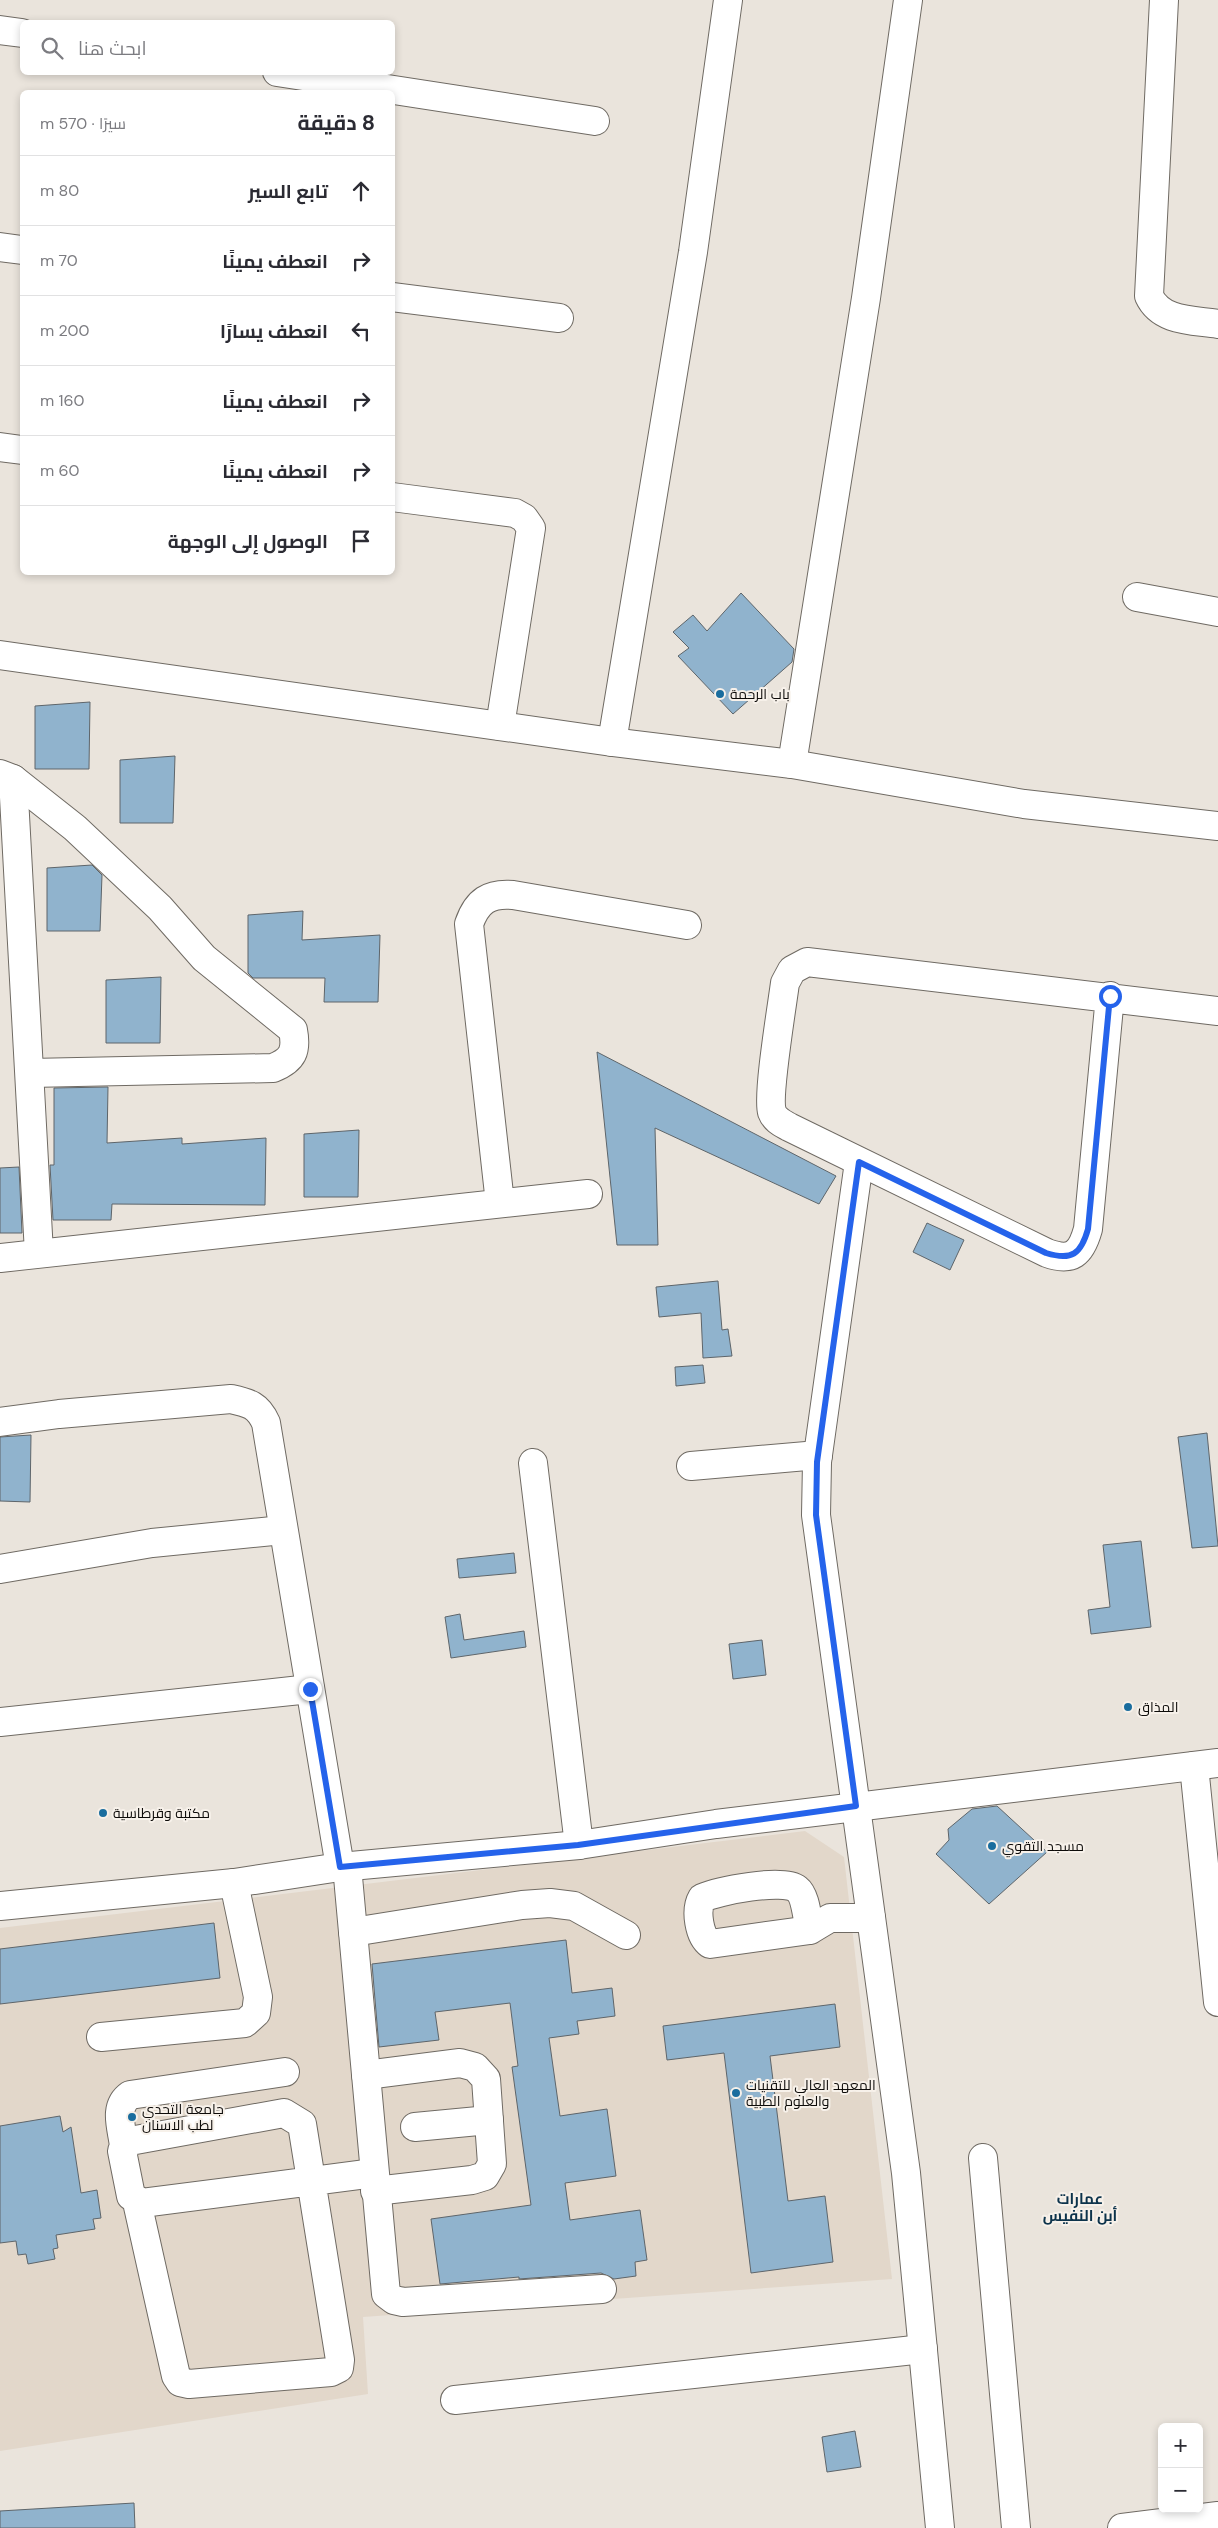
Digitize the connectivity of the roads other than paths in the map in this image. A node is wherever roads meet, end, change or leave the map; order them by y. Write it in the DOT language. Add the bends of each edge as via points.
graph roads {
  1 [pos="728,0"];
  2 [pos="908,0"];
  3 [pos="1164,0"];
  4 [pos="0,30"];
  5 [pos="20,34"];
  6 [pos="296,75"];
  7 [pos="394,90"];
  8 [pos="395,90"];
  9 [pos="595,121"];
  10 [pos="0,247"];
  11 [pos="20,250"];
  12 [pos="395,297"];
  13 [pos="559,318"];
  14 [pos="1218,324"];
  15 [pos="0,447"];
  16 [pos="20,450"];
  17 [pos="395,497"];
  18 [pos="1137,597"];
  19 [pos="1218,612"];
  20 [pos="0,656"];
  21 [pos="500,726"];
  22 [pos="612,742"];
  23 [pos="792,764"];
  24 [pos="6,776"];
  25 [pos="1218,826"];
  26 [pos="687,925"];
  27 [pos="1110,996"];
  28 [pos="1218,1011"];
  29 [pos="30,1073"];
  30 [pos="859,1162"];
  31 [pos="588,1194"];
  32 [pos="500,1203"];
  33 [pos="40,1253"];
  34 [pos="0,1258"];
  35 [pos="0,1422"];
  36 [pos="818,1455"];
  37 [pos="534,1463"];
  38 [pos="691,1466"];
  39 [pos="283,1530"];
  40 [pos="0,1569"];
  41 [pos="310,1689"];
  42 [pos="0,1722"];
  43 [pos="1206,1764"];
  44 [pos="856,1806"];
  45 [pos="578,1845"];
  46 [pos="344,1867"];
  47 [pos="234,1883"];
  48 [pos="0,1906"];
  49 [pos="871,1918"];
  50 [pos="810,1930"];
  51 [pos="353,1932"];
  52 [pos="626,1935"];
  53 [pos="1218,1996"];
  54 [pos="101,2037"];
  55 [pos="285,2072"];
  56 [pos="366,2075"];
  57 [pos="488,2120"];
  58 [pos="415,2127"];
  59 [pos="124,2146"];
  60 [pos="983,2158"];
  61 [pos="311,2181"];
  62 [pos="375,2182"];
  63 [pos="137,2202"];
  64 [pos="602,2289"];
  65 [pos="923,2349"];
  66 [pos="455,2400"];
  67 [pos="1218,2516"];
  68 [pos="940,2528"];
  69 [pos="1016,2528"];
  70 [pos="1122,2528"];
  1 -- 22 [label="street" via="693,252"];
  2 -- 23 [label="street" via="866,298"];
  3 -- 14 [label="street" via="1149,296 1159,311 1168,315"];
  4 -- 5 [label="street"];
  6 -- 7 [label="street"];
  8 -- 9 [label="street"];
  10 -- 11 [label="street"];
  12 -- 13 [label="street"];
  15 -- 16 [label="street"];
  17 -- 21 [label="street" via="515,513 524,518 531,528"];
  18 -- 19 [label="street"];
  20 -- 21 [label="street"];
  21 -- 22 [label="street"];
  22 -- 23 [label="street"];
  23 -- 25 [label="street" via="1024,804"];
  24 -- 29 [label="street"];
  24 -- 29 [label="street" via="75,828 160,908 204,958 292,1030 295,1043 293,1054 284,1064 273,1068"];
  26 -- 32 [label="street" via="507,894 490,895 479,903 469,924"];
  27 -- 28 [label="street"];
  27 -- 30 [label="street" via="1088,1229 1084,1242 1069,1257 1046,1253"];
  27 -- 30 [label="street" via="815,961 796,966 785,983 772,1095 773,1115 778,1121"];
  29 -- 33 [label="street"];
  30 -- 36 [label="street"];
  31 -- 32 [label="street"];
  32 -- 33 [label="street"];
  33 -- 34 [label="street"];
  35 -- 39 [label="street" via="231,1399 253,1405 260,1410 266,1423"];
  36 -- 38 [label="street"];
  36 -- 44 [label="street" via="816,1515"];
  37 -- 45 [label="street"];
  39 -- 40 [label="street" via="152,1543"];
  39 -- 41 [label="street"];
  41 -- 42 [label="street"];
  41 -- 46 [label="street"];
  43 -- 44 [label="street"];
  43 -- 53 [label="street"];
  44 -- 45 [label="street"];
  44 -- 49 [label="street"];
  45 -- 46 [label="street"];
  46 -- 47 [label="street"];
  46 -- 51 [label="street"];
  47 -- 48 [label="street"];
  47 -- 54 [label="street" via="258,1997 256,2013 245,2023"];
  49 -- 50 [label="street" via="830,1918"];
  49 -- 65 [label="street" via="906,2173"];
  51 -- 52 [label="street" via="550,1903 574,1906"];
  51 -- 56 [label="street"];
  55 -- 59 [label="street" via="130,2094 123,2099 119,2109"];
  56 -- 57 [label="street" via="460,2063 476,2067 486,2079"];
  56 -- 62 [label="street"];
  57 -- 58 [label="street"];
  57 -- 62 [label="street" via="492,2164 484,2176 472,2180"];
  59 -- 61 [label="street" via="130,2141 284,2113 302,2124"];
  59 -- 63 [label="street" via="122,2151 131,2196"];
  60 -- 69 [label="street"];
  61 -- 62 [label="street"];
  61 -- 63 [label="street"];
  61 -- 63 [label="street" via="340,2360 338,2368 331,2372 190,2384 180,2382"];
  62 -- 64 [label="street" via="386,2294 394,2300"];
  65 -- 66 [label="street"];
  65 -- 68 [label="street"];
  67 -- 70 [label="street"];
}
